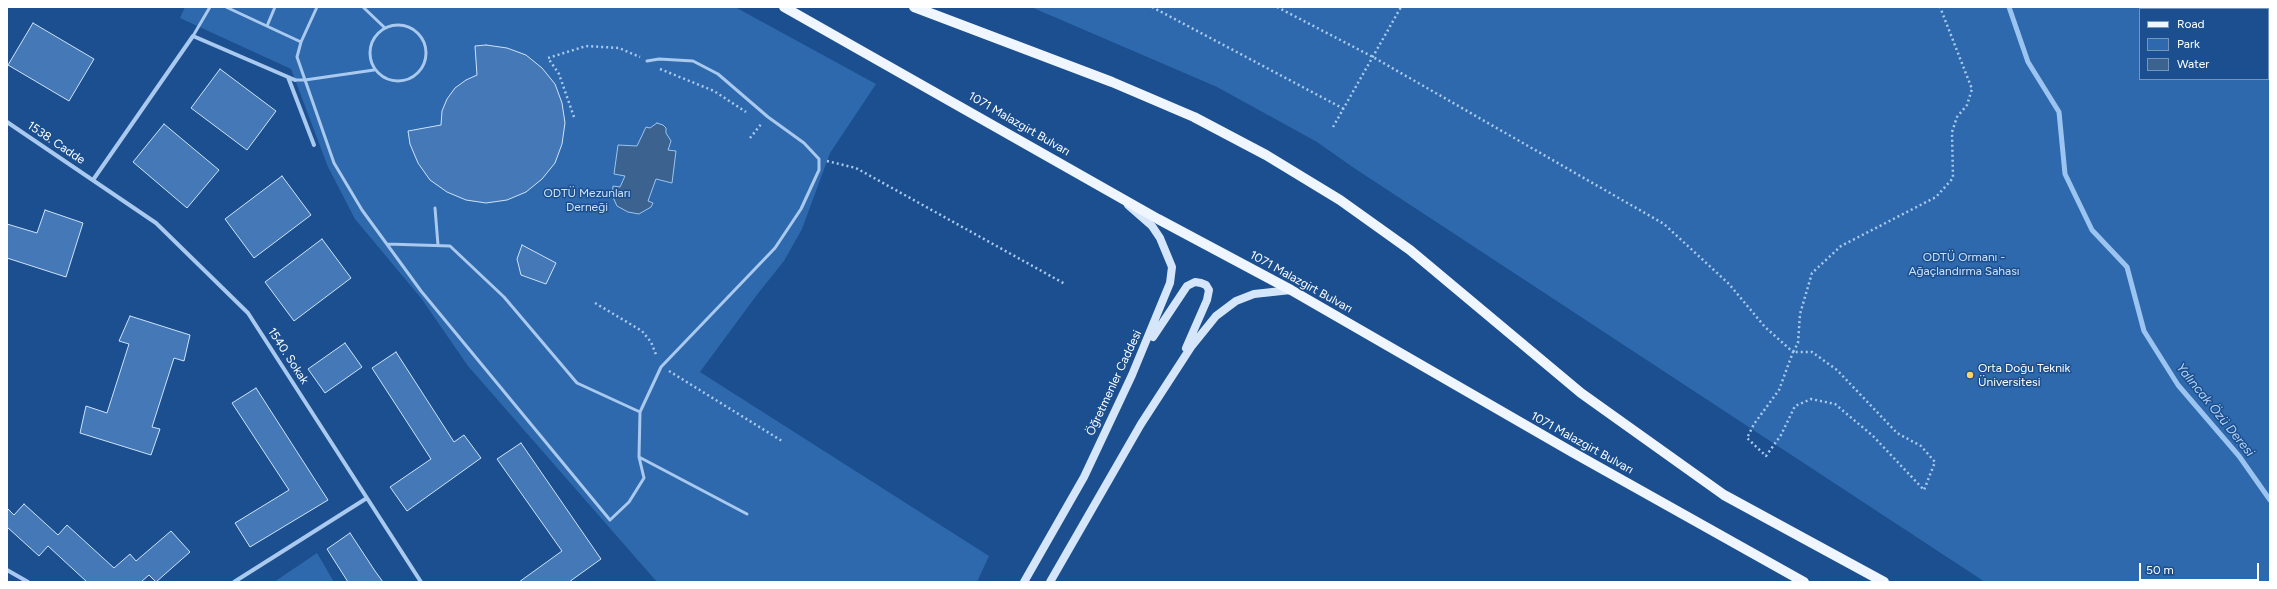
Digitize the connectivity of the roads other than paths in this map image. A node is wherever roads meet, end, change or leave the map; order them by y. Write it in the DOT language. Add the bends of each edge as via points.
graph roads {
  1 [pos="210,7"];
  2 [pos="226,7"];
  3 [pos="275,7"];
  4 [pos="316,7"];
  5 [pos="363,7"];
  6 [pos="784,7"];
  7 [pos="914,7"];
  8 [pos="231,8"];
  9 [pos="267,26"];
  10 [pos="385,28"];
  11 [pos="192,36"];
  12 [pos="301,42"];
  13 [pos="647,61"];
  14 [pos="374,70"];
  15 [pos="288,77"];
  16 [pos="295,80"];
  17 [pos="305,80"];
  18 [pos="7,122"];
  19 [pos="314,146"];
  20 [pos="93,180"];
  21 [pos="1119,197"];
  22 [pos="435,208"];
  23 [pos="387,244"];
  24 [pos="438,245"];
  25 [pos="1291,290"];
  26 [pos="1140,357"];
  27 [pos="1174,374"];
  28 [pos="640,412"];
  29 [pos="639,457"];
  30 [pos="367,498"];
  31 [pos="747,514"];
  32 [pos="7,570"];
  33 [pos="28,582"];
  34 [pos="234,582"];
  35 [pos="421,582"];
  36 [pos="1024,582"];
  37 [pos="1050,582"];
  38 [pos="1804,582"];
  39 [pos="1884,582"];
  1 -- 11 [label="lane"];
  2 -- 8 [label="lane"];
  3 -- 9 [label="lane"];
  4 -- 12 [label="lane"];
  5 -- 10 [label="lane"];
  6 -- 21 [label="main road, 1071 Malazgirt Bulvarı"];
  7 -- 39 [label="main road" via="1112,82 1194,117 1266,155 1340,200 1410,250 1580,393 1724,495"];
  8 -- 9 [label="lane"];
  9 -- 12 [label="lane"];
  10 -- 14 [label="lane" via="370,44 369,56"];
  10 -- 14 [label="lane" via="407,26 416,31 425,46 425,62 420,72 411,79 400,82 389,81"];
  11 -- 15 [label="street"];
  11 -- 20 [label="street"];
  12 -- 17 [label="lane" via="297,57"];
  13 -- 28 [label="lane" via="693,61 718,74 768,117 804,143 819,159 819,170 801,209 775,248 661,366"];
  14 -- 17 [label="lane"];
  15 -- 16 [label="street"];
  15 -- 19 [label="street"];
  16 -- 17 [label="lane"];
  17 -- 23 [label="lane" via="334,163 362,210"];
  18 -- 20 [label="street, 1538. Cadde"];
  20 -- 30 [label="street, 1540. Sokak" via="156,223 248,313"];
  21 -- 25 [label="main road, 1071 Malazgirt Bulvarı"];
  21 -- 26 [label="main road, Öğretmenler Caddesi" via="1152,226 1166,250 1172,267 1165,300"];
  22 -- 24 [label="lane"];
  23 -- 24 [label="lane"];
  23 -- 29 [label="lane" via="421,291 610,520 629,502 644,478"];
  24 -- 28 [label="lane" via="450,246 504,297 577,383"];
  25 -- 27 [label="main road" via="1254,294 1236,301 1216,316 1191,347"];
  25 -- 38 [label="main road, 1071 Malazgirt Bulvarı"];
  26 -- 27 [label="main road" via="1187,286 1195,282 1206,285 1209,290 1207,300"];
  26 -- 36 [label="main road, Öğretmenler Caddesi" via="1084,477"];
  27 -- 37 [label="main road" via="1141,424"];
  28 -- 29 [label="lane"];
  29 -- 31 [label="lane"];
  30 -- 34 [label="street"];
  30 -- 35 [label="street, 1540. Sokak"];
  32 -- 33 [label="street"];
}
